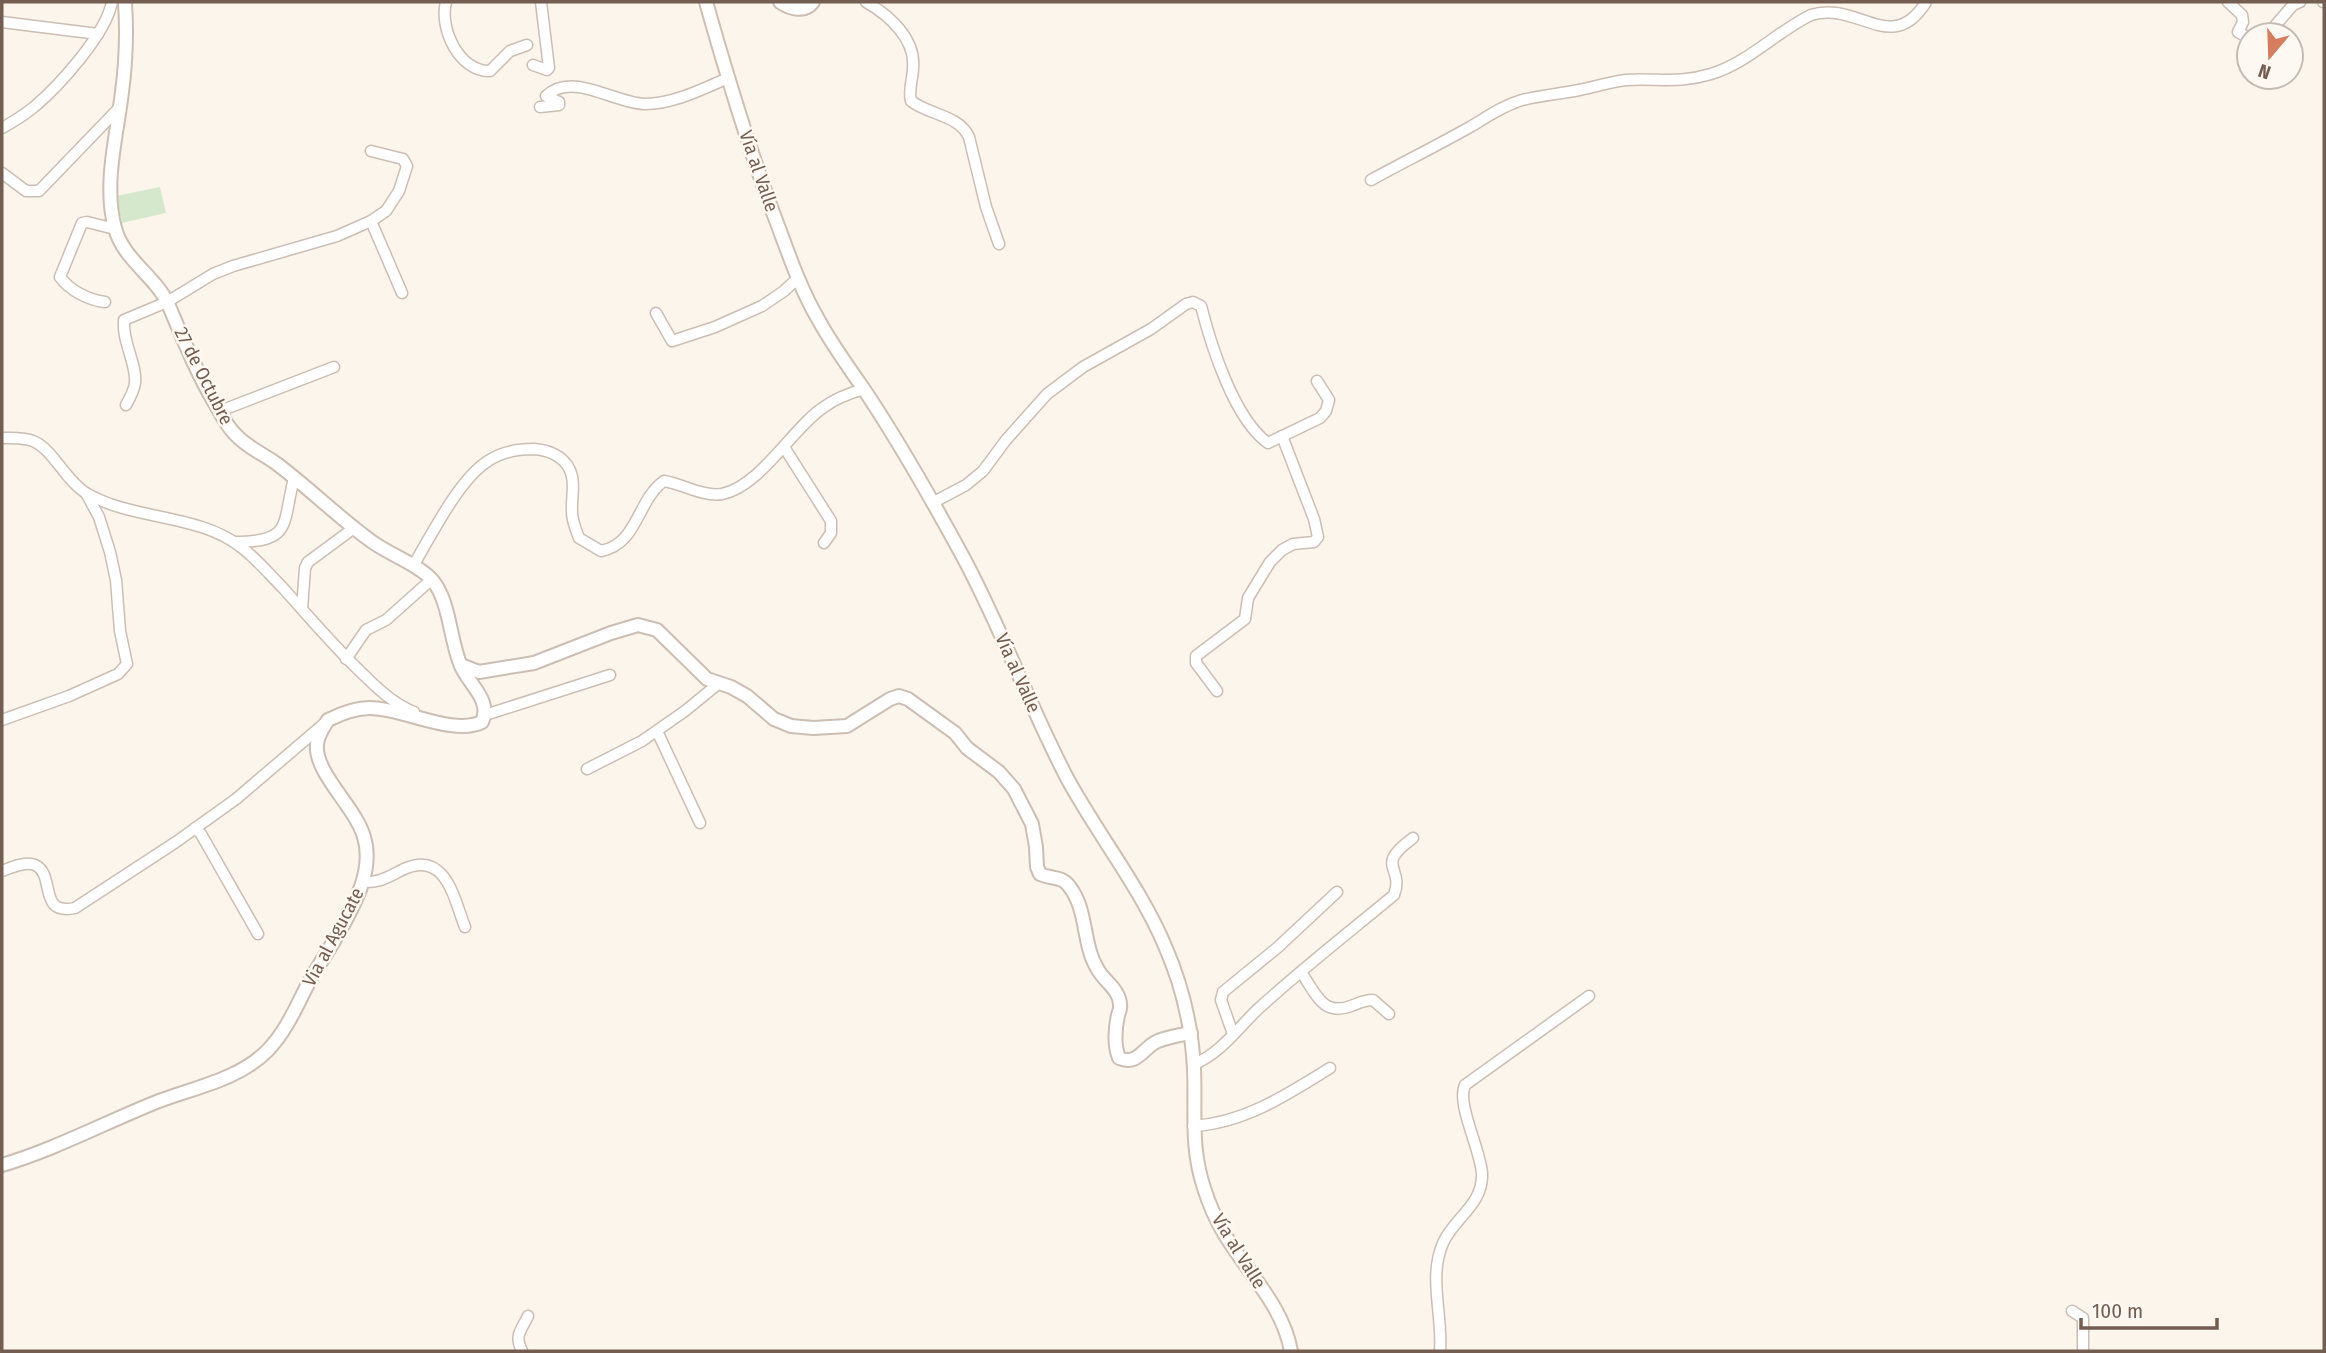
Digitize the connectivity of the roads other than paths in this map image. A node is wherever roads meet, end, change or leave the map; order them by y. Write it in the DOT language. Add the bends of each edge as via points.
graph roads {
  1 [pos="112,2"];
  2 [pos="125,2"];
  3 [pos="446,2"];
  4 [pos="541,2"];
  5 [pos="706,2"];
  6 [pos="780,2"];
  7 [pos="813,2"];
  8 [pos="866,2"];
  9 [pos="1926,2"];
  10 [pos="2228,2"];
  11 [pos="2300,2"];
  12 [pos="2243,21"];
  13 [pos="2279,21"];
  14 [pos="2,22"];
  15 [pos="98,34"];
  16 [pos="527,46"];
  17 [pos="533,65"];
  18 [pos="728,78"];
  19 [pos="120,107"];
  20 [pos="540,107"];
  21 [pos="5,125"];
  22 [pos="371,151"];
  23 [pos="2,173"];
  24 [pos="1371,180"];
  25 [pos="371,221"];
  26 [pos="115,229"];
  27 [pos="999,244"];
  28 [pos="798,278"];
  29 [pos="402,293"];
  30 [pos="104,302"];
  31 [pos="167,302"];
  32 [pos="656,313"];
  33 [pos="334,367"];
  34 [pos="1317,381"];
  35 [pos="864,389"];
  36 [pos="127,405"];
  37 [pos="219,411"];
  38 [pos="1282,436"];
  39 [pos="2,438"];
  40 [pos="784,447"];
  41 [pos="294,478"];
  42 [pos="85,493"];
  43 [pos="932,503"];
  44 [pos="354,528"];
  45 [pos="233,542"];
  46 [pos="824,543"];
  47 [pos="414,566"];
  48 [pos="432,579"];
  49 [pos="302,609"];
  50 [pos="346,659"];
  51 [pos="461,665"];
  52 [pos="610,675"];
  53 [pos="718,684"];
  54 [pos="1217,691"];
  55 [pos="485,715"];
  56 [pos="2,720"];
  57 [pos="328,720"];
  58 [pos="430,720"];
  59 [pos="657,731"];
  60 [pos="587,769"];
  61 [pos="700,823"];
  62 [pos="195,828"];
  63 [pos="1413,838"];
  64 [pos="2,871"];
  65 [pos="363,882"];
  66 [pos="1337,892"];
  67 [pos="465,927"];
  68 [pos="258,934"];
  69 [pos="1301,972"];
  70 [pos="1588,996"];
  71 [pos="1389,1014"];
  72 [pos="1191,1033"];
  73 [pos="1233,1034"];
  74 [pos="1194,1064"];
  75 [pos="1330,1068"];
  76 [pos="1194,1126"];
  77 [pos="2,1165"];
  78 [pos="2072,1311"];
  79 [pos="528,1316"];
  80 [pos="522,1351"];
  81 [pos="1292,1351"];
  82 [pos="1440,1351"];
  83 [pos="2083,1351"];
  1 -- 15 [label="street"];
  2 -- 19 [label="street, 27 de Octubre" via="126,61"];
  3 -- 16 [label="street" via="450,41 472,66 490,71 510,51"];
  4 -- 17 [label="street" via="550,68"];
  5 -- 18 [label="street, Vía al Valle"];
  6 -- 7 [label="street" via="799,10"];
  8 -- 27 [label="street" via="901,28 914,64 911,102 965,129"];
  9 -- 24 [label="street" via="1918,15 1897,26 1838,10 1812,15 1730,67 1711,74 1671,82 1624,80 1520,101"];
  10 -- 12 [label="street"];
  11 -- 13 [label="street"];
  14 -- 15 [label="street"];
  15 -- 21 [label="street" via="34,107"];
  18 -- 20 [label="street" via="658,103 629,102 565,85 546,95 559,105"];
  18 -- 28 [label="street, Vía al Valle"];
  19 -- 23 [label="street" via="39,191 26,191"];
  19 -- 26 [label="street, 27 de Octubre" via="111,178"];
  22 -- 25 [label="street" via="403,159 407,166 386,211"];
  25 -- 29 [label="street"];
  25 -- 31 [label="street" via="337,236 233,266"];
  26 -- 30 [label="street" via="82,223 60,277 91,300"];
  26 -- 31 [label="street, 27 de Octubre" via="125,250"];
  28 -- 32 [label="street" via="762,306 672,341"];
  28 -- 35 [label="street, Vía al Valle" via="830,341"];
  31 -- 36 [label="street" via="124,320 123,335 135,373"];
  31 -- 37 [label="street, 27 de Octubre"];
  33 -- 37 [label="street"];
  34 -- 38 [label="street" via="1329,400 1326,411"];
  35 -- 40 [label="street" via="823,407"];
  35 -- 43 [label="street, Vía al Valle"];
  37 -- 41 [label="street, 27 de Octubre" via="248,446"];
  38 -- 43 [label="street" via="1268,443 1247,419 1218,360 1201,306 1193,302 1083,367 1047,394 983,471"];
  38 -- 54 [label="street" via="1318,537 1282,550 1248,598 1245,619 1196,656 1196,663"];
  39 -- 42 [label="street" via="36,442"];
  40 -- 46 [label="street" via="831,521 831,533"];
  40 -- 47 [label="street" via="754,476 723,494 664,481 649,495 626,537 601,551 579,538 572,513 573,482 556,454 541,449 506,453 471,475"];
  41 -- 44 [label="street, 27 de Octubre"];
  41 -- 45 [label="street" via="279,533 260,541"];
  42 -- 45 [label="street" via="129,511 191,524"];
  42 -- 56 [label="street" via="99,517 110,552 127,664 118,674 69,696"];
  43 -- 72 [label="street, Vía al Valle" via="988,606 1083,808 1163,941"];
  44 -- 47 [label="street, 27 de Octubre"];
  44 -- 49 [label="street" via="308,562"];
  45 -- 49 [label="street" via="253,556"];
  47 -- 48 [label="street, 27 de Octubre"];
  48 -- 50 [label="street" via="386,620 366,630"];
  48 -- 51 [label="street"];
  49 -- 50 [label="street"];
  50 -- 58 [label="street" via="406,709"];
  51 -- 53 [label="street" via="479,671 534,663 638,625 657,630 707,679"];
  51 -- 55 [label="street" via="483,701"];
  52 -- 55 [label="street"];
  53 -- 59 [label="street"];
  53 -- 72 [label="street" via="747,696 774,719 791,726 847,726 900,696 944,723 1014,789 1032,824 1040,874 1061,878 1076,895 1096,968 1116,992 1120,1005 1115,1048 1119,1058 1135,1060 1160,1040"];
  55 -- 58 [label="street" via="482,722 466,726"];
  57 -- 58 [label="street" via="369,708"];
  57 -- 62 [label="street"];
  57 -- 65 [label="street, Via al Agucate" via="317,742 317,754 365,838"];
  59 -- 60 [label="street"];
  59 -- 61 [label="street"];
  62 -- 64 [label="street" via="75,908 59,908 54,903 35,865"];
  62 -- 68 [label="street"];
  63 -- 69 [label="street" via="1393,856 1394,895"];
  65 -- 67 [label="street" via="383,881 418,865 435,868 449,885"];
  65 -- 77 [label="street, Via al Agucate" via="284,1030 250,1065"];
  66 -- 73 [label="street" via="1223,992 1221,1000"];
  69 -- 71 [label="street" via="1327,1007 1340,1010 1373,1000"];
  69 -- 73 [label="street"];
  70 -- 82 [label="street" via="1462,1091 1482,1174 1474,1204 1452,1227 1439,1255"];
  72 -- 74 [label="street, Vía al Valle"];
  73 -- 74 [label="street" via="1205,1060"];
  74 -- 76 [label="street, Vía al Valle"];
  75 -- 76 [label="street" via="1241,1118"];
  76 -- 81 [label="street, Vía al Valle" via="1196,1161 1215,1217 1275,1308"];
  78 -- 83 [label="street" via="2083,1318"];
  79 -- 80 [label="street" via="519,1332"];
}
